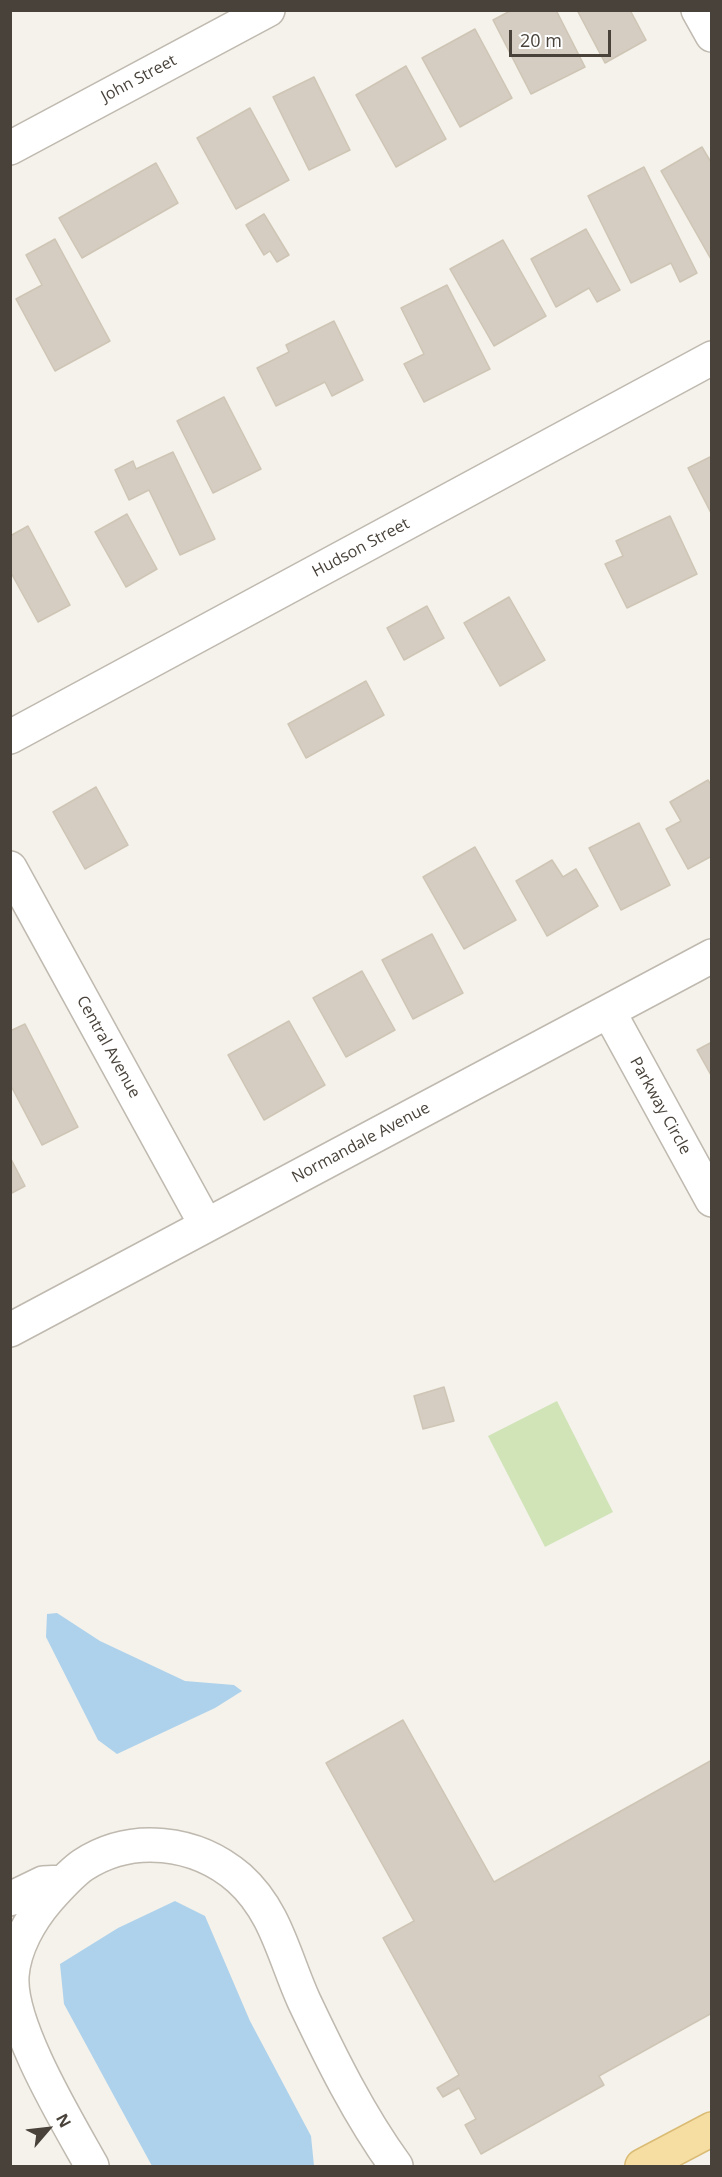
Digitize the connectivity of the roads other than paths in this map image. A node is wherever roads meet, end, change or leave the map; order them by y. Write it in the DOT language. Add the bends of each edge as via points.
graph roads {
  1 [pos="268,10"];
  2 [pos="698,10"];
  3 [pos="711,35"];
  4 [pos="10,148"];
  5 [pos="711,358"];
  6 [pos="10,737"];
  7 [pos="10,868"];
  8 [pos="711,956"];
  9 [pos="609,1012"];
  10 [pos="711,1200"];
  11 [pos="206,1225"];
  12 [pos="10,1330"];
  13 [pos="63,1882"];
  14 [pos="10,1899"];
  15 [pos="368,2128"];
  16 [pos="711,2129"];
  17 [pos="92,2166"];
  18 [pos="366,2166"];
  19 [pos="396,2166"];
  20 [pos="642,2166"];
  1 -- 4 [label="street, John Street"];
  2 -- 3 [label="street"];
  5 -- 6 [label="street, Hudson Street"];
  7 -- 11 [label="street, Central Avenue"];
  8 -- 9 [label="street, Normandale Avenue"];
  9 -- 10 [label="street, Parkway Circle"];
  9 -- 11 [label="street, Normandale Avenue"];
  11 -- 12 [label="street, Normandale Avenue"];
  13 -- 14 [label="street" via="43,1883"];
  13 -- 15 [label="street" via="98,1857 138,1844 187,1850 237,1877 267,1910 303,1998"];
  13 -- 17 [label="street" via="28,1925 12,1975 13,1998 32,2050"];
  15 -- 18 [label="street"];
  15 -- 19 [label="street"];
  16 -- 20 [label="main road"];
}
